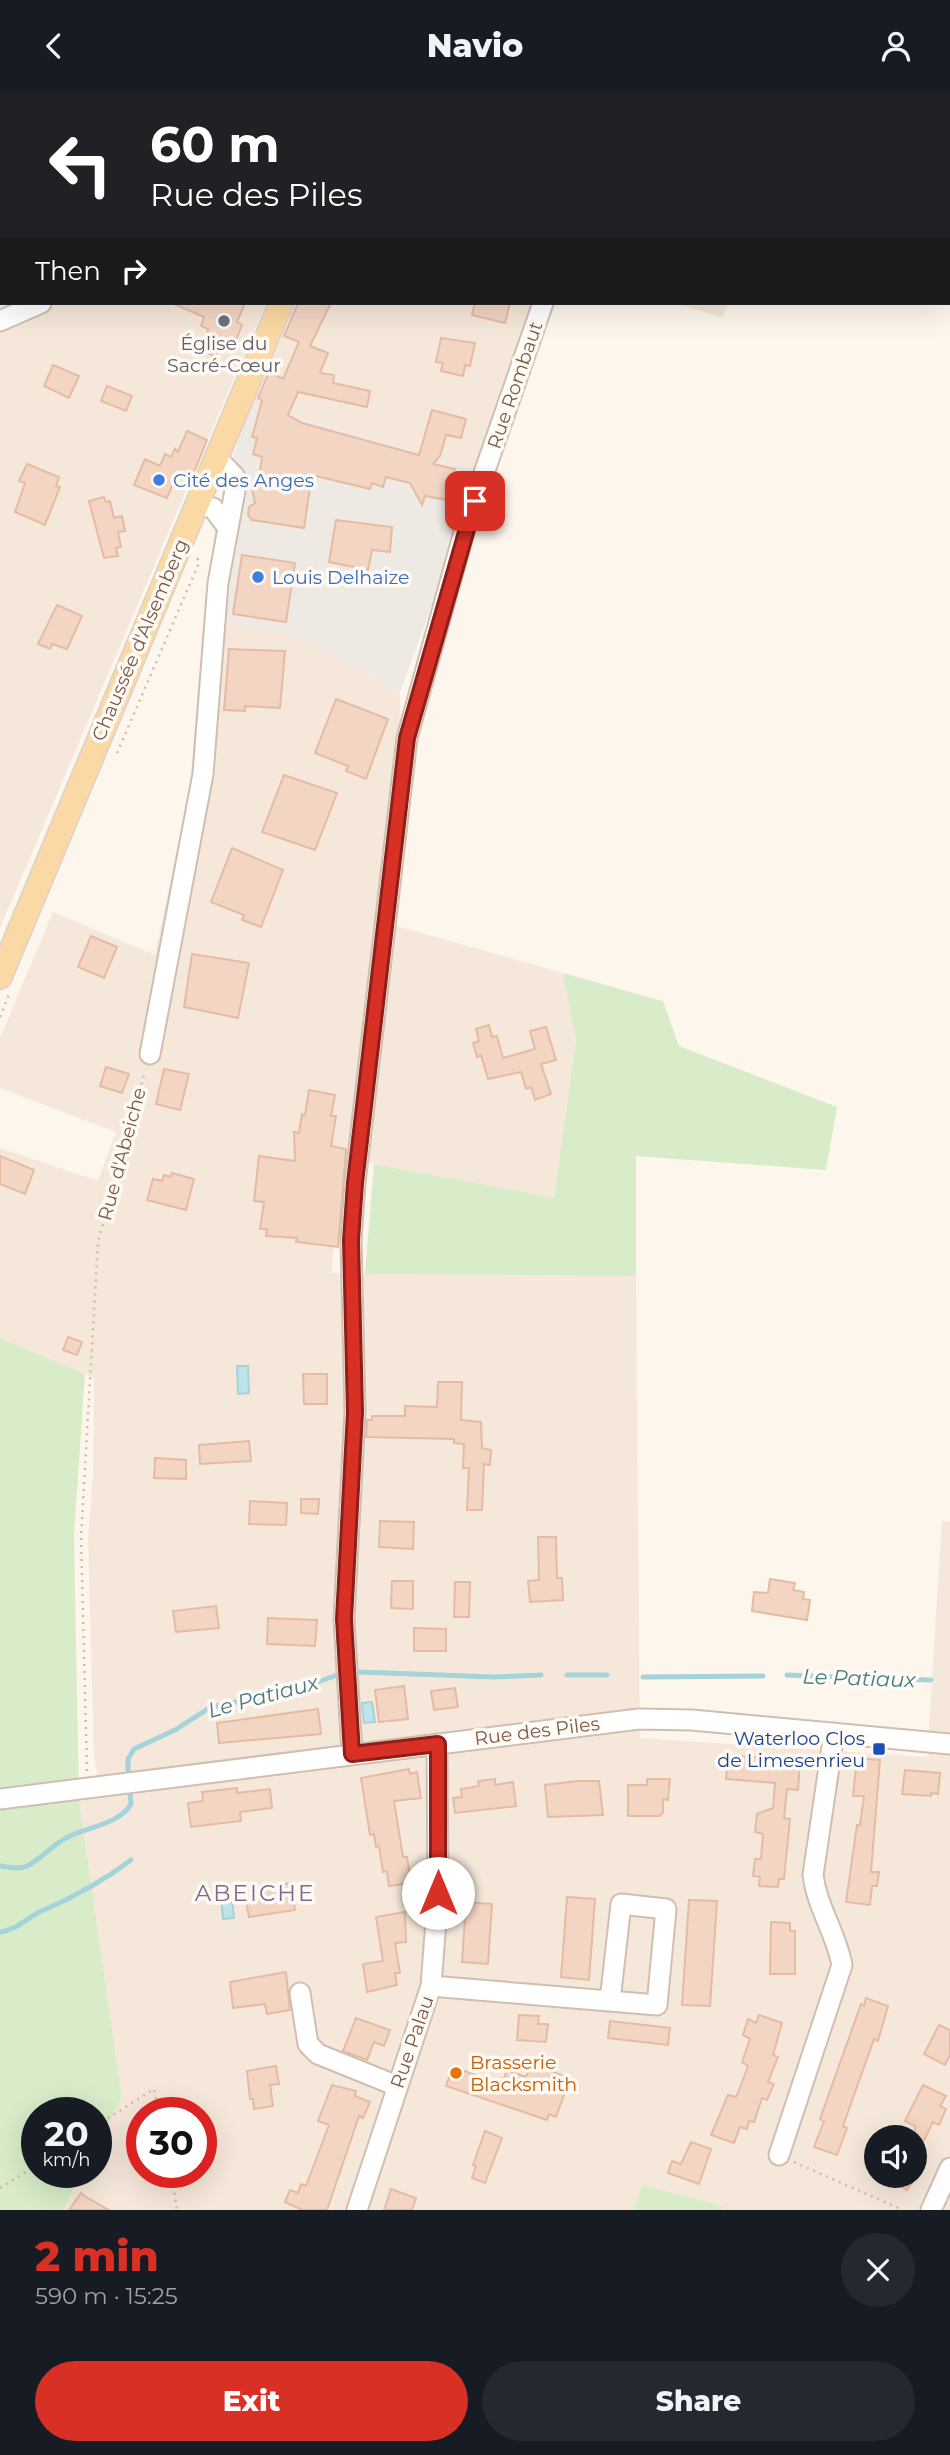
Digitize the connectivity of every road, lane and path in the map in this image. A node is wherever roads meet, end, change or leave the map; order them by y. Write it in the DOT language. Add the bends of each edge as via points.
graph roads {
  1 [pos="36,305"];
  2 [pos="280,305"];
  3 [pos="542,305"];
  4 [pos="0,321"];
  5 [pos="216,457"];
  6 [pos="196,504"];
  7 [pos="228,528"];
  8 [pos="0,977"];
  9 [pos="150,1054"];
  10 [pos="834,1733"];
  11 [pos="438,1744"];
  12 [pos="950,1744"];
  13 [pos="352,1754"];
  14 [pos="87,1787"];
  15 [pos="0,1799"];
  16 [pos="431,1986"];
  17 [pos="300,1993"];
  18 [pos="610,2001"];
  19 [pos="397,2086"];
  20 [pos="140,2097"];
  21 [pos="156,2097"];
  22 [pos="779,2155"];
  23 [pos="950,2168"];
  24 [pos="21,2175"];
  25 [pos="0,2187"];
  26 [pos="174,2188"];
  27 [pos="177,2210"];
  28 [pos="357,2210"];
  29 [pos="903,2210"];
  30 [pos="931,2210"];
  1 -- 4 [label="street"];
  2 -- 5 [label="main road, Chaussée d'Alsemberg"];
  3 -- 13 [label="street, Rue Rombaut" via="466,525 407,738 351,1240 355,1412 344,1619"];
  5 -- 6 [label="main road, Chaussée d'Alsemberg"];
  5 -- 7 [label="street" via="235,477"];
  6 -- 7 [label="street" via="213,508"];
  6 -- 8 [label="main road, Chaussée d'Alsemberg"];
  7 -- 9 [label="street" via="218,583 202,774"];
  9 -- 14 [label="path, Rue d'Abeiche" via="98,1242 81,1537"];
  10 -- 11 [label="street, Rue des Piles" via="692,1720 639,1720"];
  10 -- 12 [label="street, Rue des Piles"];
  10 -- 22 [label="street" via="813,1875 816,1897 842,1965"];
  11 -- 13 [label="street, Rue des Piles"];
  11 -- 16 [label="street, Rue Palau" via="438,1893"];
  13 -- 14 [label="street, Rue des Piles"];
  14 -- 15 [label="street, Rue des Piles"];
  16 -- 18 [label="street"];
  16 -- 19 [label="street, Rue Palau"];
  17 -- 19 [label="street" via="308,2044 318,2054"];
  18 -- 18 [label="street" via="621,1904 666,1909 657,2005"];
  19 -- 28 [label="street, Rue Palau"];
  20 -- 21 [label="path" via="154,2088"];
  22 -- 29 [label="path"];
  23 -- 30 [label="street"];
  24 -- 25 [label="path"];
  26 -- 27 [label="path"];
}
